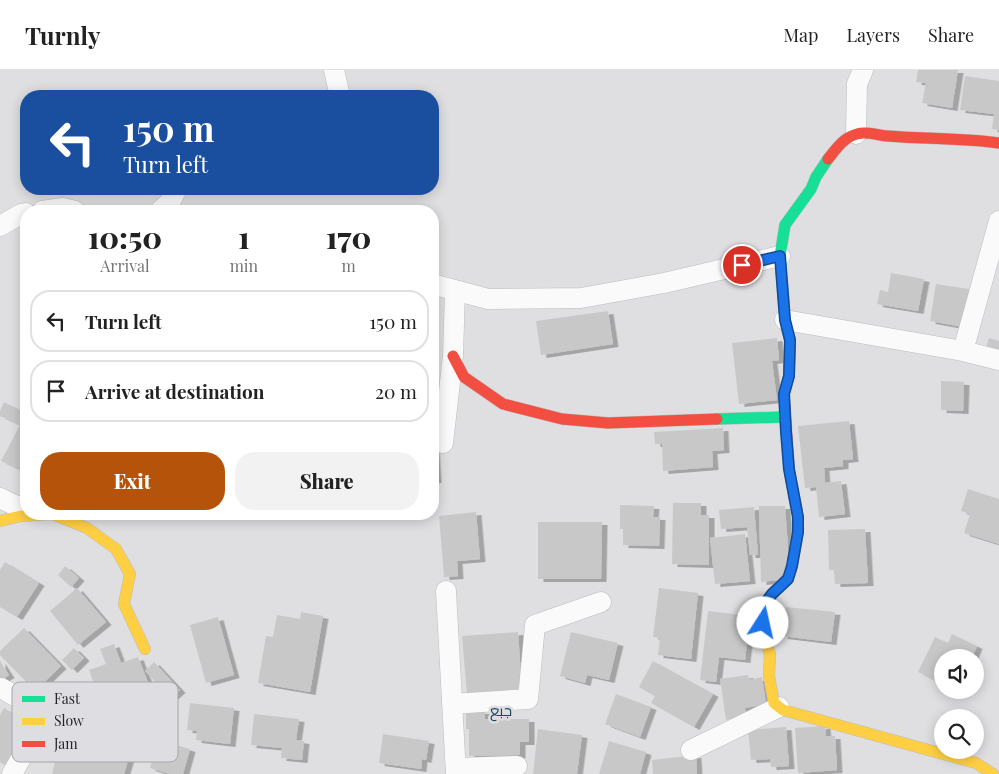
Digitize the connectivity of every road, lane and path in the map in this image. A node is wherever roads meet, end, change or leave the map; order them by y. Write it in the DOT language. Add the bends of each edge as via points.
graph roads {
  1 [pos="334,70"];
  2 [pos="863,70"];
  3 [pos="339,90"];
  4 [pos="856,134"];
  5 [pos="999,143"];
  6 [pos="20,215"];
  7 [pos="999,221"];
  8 [pos="0,226"];
  9 [pos="780,256"];
  10 [pos="439,286"];
  11 [pos="455,290"];
  12 [pos="785,320"];
  13 [pos="963,351"];
  14 [pos="453,356"];
  15 [pos="999,360"];
  16 [pos="786,417"];
  17 [pos="443,443"];
  18 [pos="0,498"];
  19 [pos="20,506"];
  20 [pos="20,516"];
  21 [pos="67,520"];
  22 [pos="0,521"];
  23 [pos="446,591"];
  24 [pos="600,602"];
  25 [pos="145,649"];
  26 [pos="1,688"];
  27 [pos="12,694"];
  28 [pos="452,704"];
  29 [pos="779,707"];
  30 [pos="691,750"];
  31 [pos="19,762"];
  32 [pos="517,766"];
  33 [pos="456,771"];
  34 [pos="12,774"];
  35 [pos="993,774"];
  1 -- 3 [label="street"];
  2 -- 4 [label="street" via="857,84"];
  4 -- 5 [label="street"];
  4 -- 9 [label="street" via="843,141 824,163 812,189 785,225"];
  6 -- 8 [label="street"];
  7 -- 13 [label="street"];
  9 -- 11 [label="street" via="664,283 580,298 488,299"];
  9 -- 12 [label="street"];
  10 -- 11 [label="street"];
  11 -- 14 [label="street"];
  12 -- 13 [label="street"];
  12 -- 16 [label="street" via="790,340 789,376 784,394"];
  13 -- 15 [label="street"];
  14 -- 16 [label="street" via="464,377 503,404 562,419 608,423"];
  14 -- 17 [label="street"];
  16 -- 29 [label="street" via="798,532 788,579 762,607 764,639 770,654 772,694 774,703"];
  18 -- 19 [label="street"];
  20 -- 22 [label="street"];
  21 -- 25 [label="street" via="87,528 116,550 130,574 124,604"];
  23 -- 28 [label="street"];
  24 -- 28 [label="street" via="535,625 528,699"];
  26 -- 27 [label="street"];
  28 -- 33 [label="street"];
  29 -- 30 [label="street"];
  29 -- 35 [label="street" via="976,763"];
  31 -- 34 [label="street"];
  32 -- 33 [label="street"];
}
